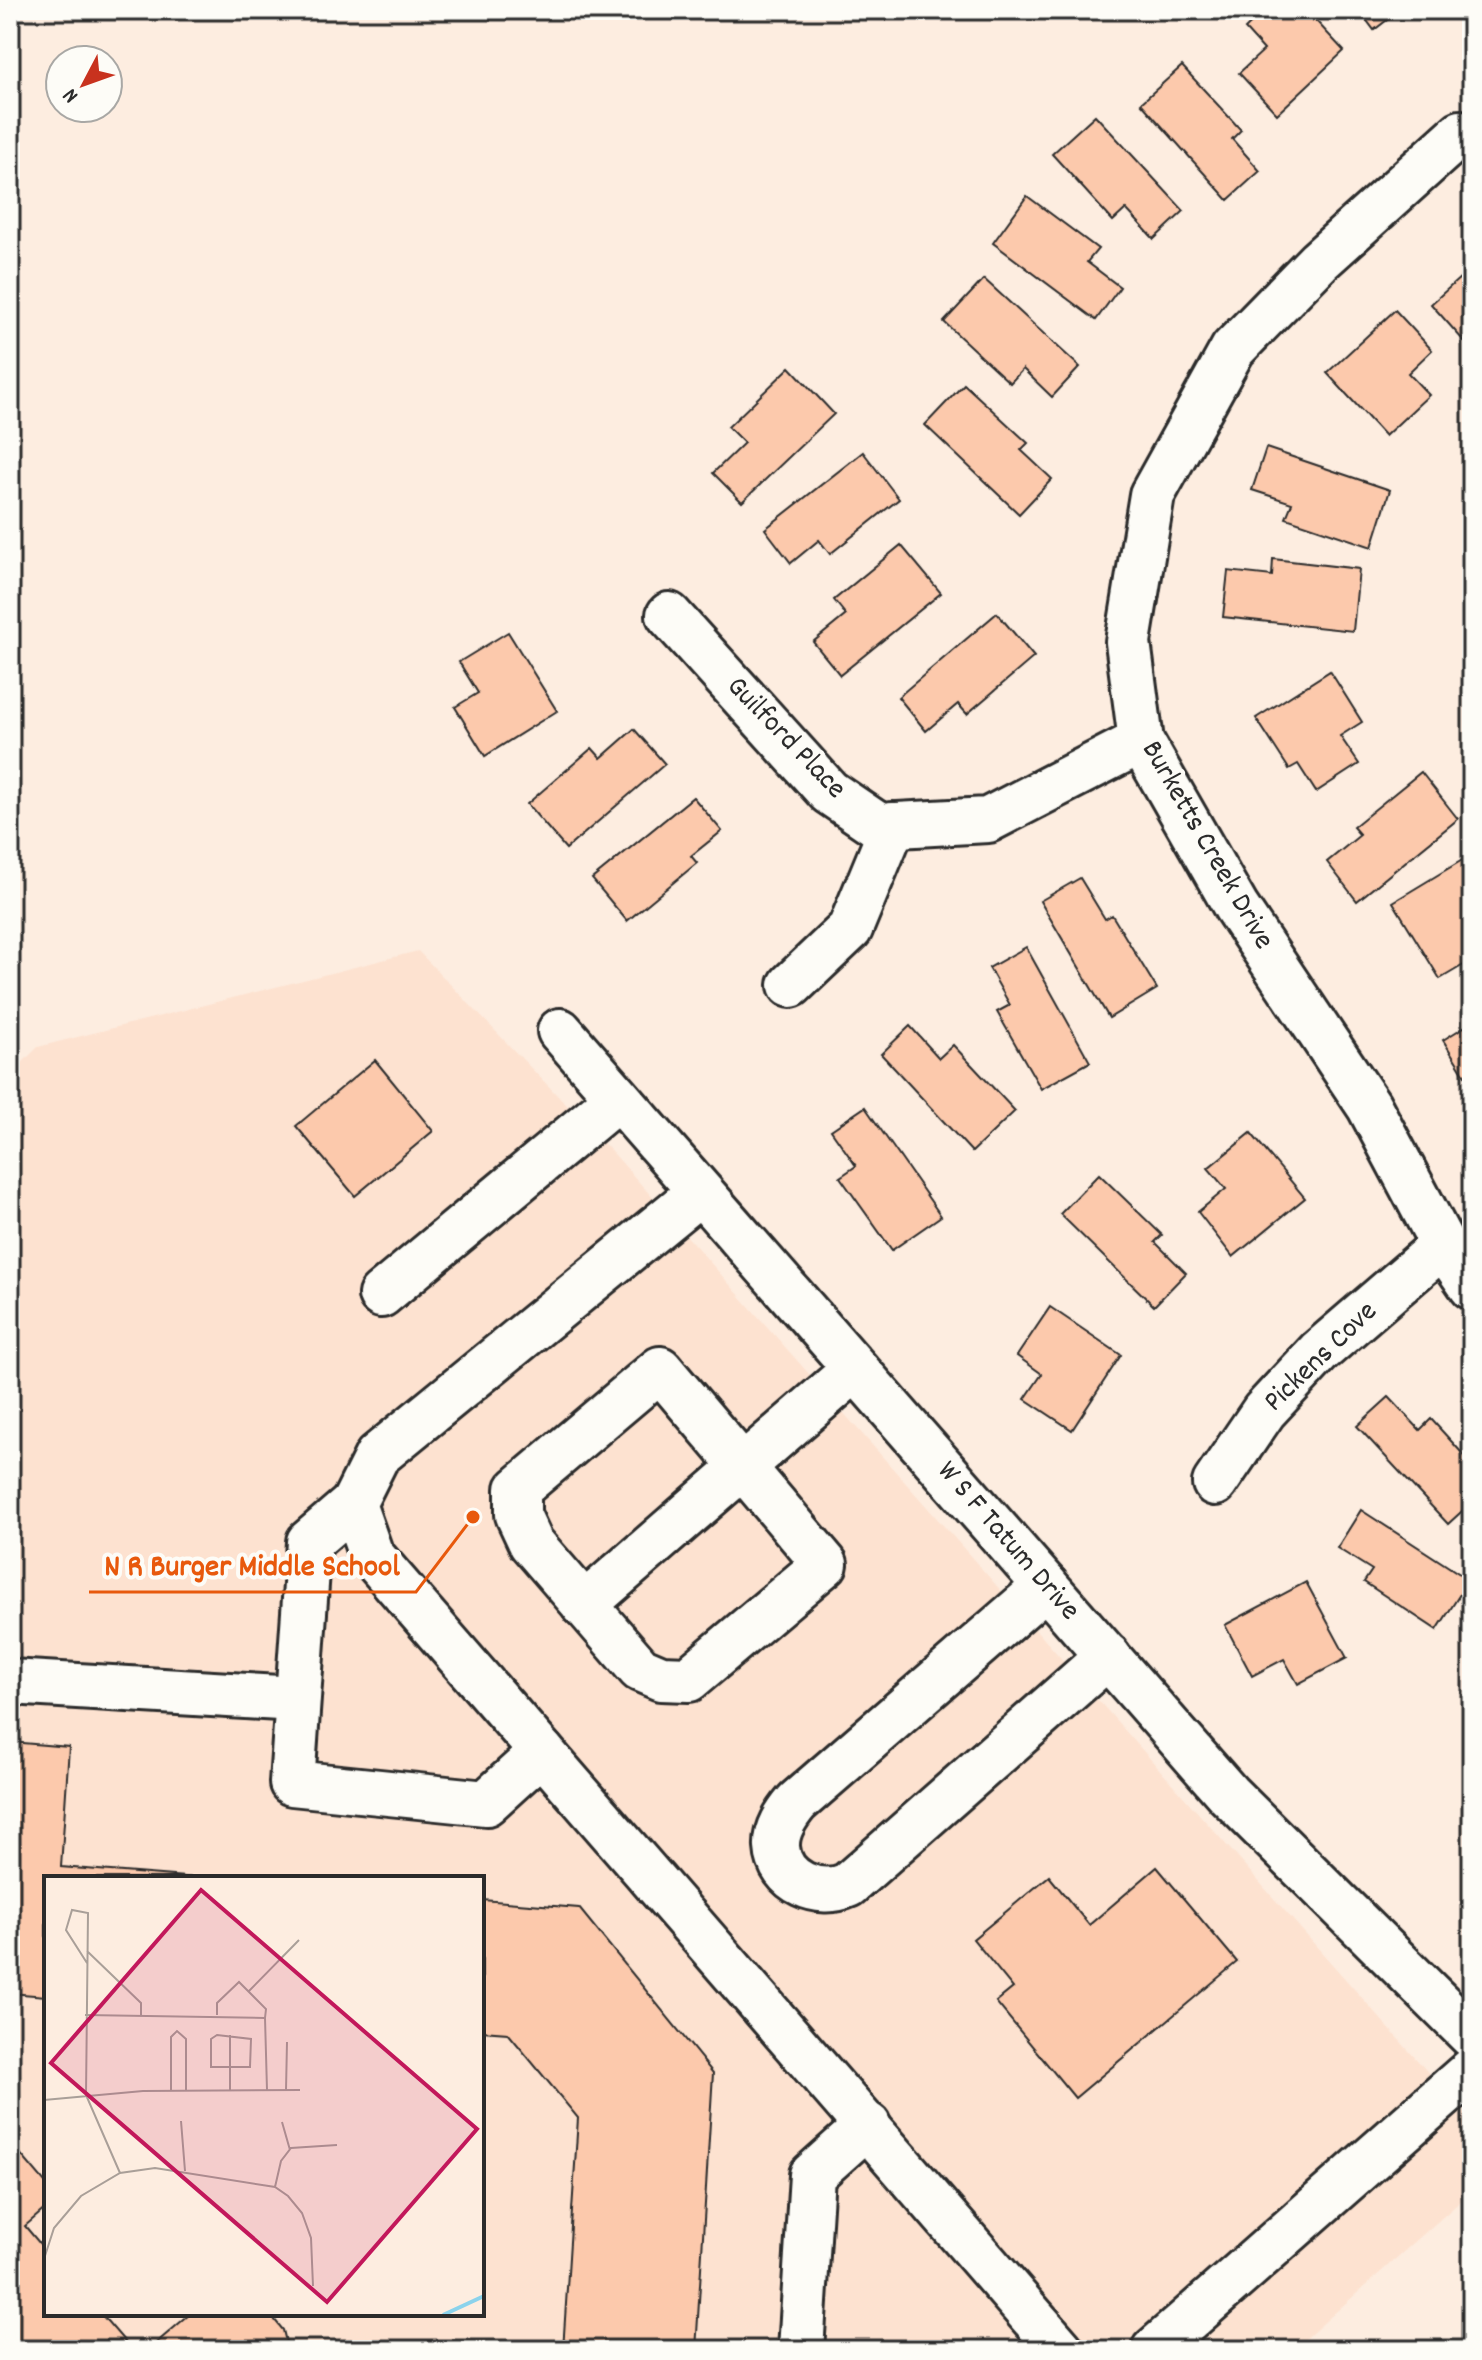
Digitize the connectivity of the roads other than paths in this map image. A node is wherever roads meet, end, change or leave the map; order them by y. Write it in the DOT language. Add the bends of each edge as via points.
graph roads {
  1 [pos="1461,133"];
  2 [pos="669,615"];
  3 [pos="1141,741"];
  4 [pos="893,825"];
  5 [pos="791,985"];
  6 [pos="560,1031"];
  7 [pos="618,1098"];
  8 [pos="700,1192"];
  9 [pos="1443,1245"];
  10 [pos="1472,1287"];
  11 [pos="381,1295"];
  12 [pos="855,1369"];
  13 [pos="743,1467"];
  14 [pos="1215,1483"];
  15 [pos="353,1504"];
  16 [pos="1046,1586"];
  17 [pos="584,1605"];
  18 [pos="1108,1656"];
  19 [pos="10,1682"];
  20 [pos="297,1699"];
  21 [pos="542,1752"];
  22 [pos="1472,2036"];
  23 [pos="1472,2070"];
  24 [pos="868,2125"];
  25 [pos="801,2350"];
  26 [pos="1061,2350"];
  27 [pos="1154,2350"];
  1 -- 3 [label="street, Burketts Creek Drive" via="1319,261 1233,349 1152,495 1128,642"];
  2 -- 4 [label="street, Guilford Place" via="829,792 879,826"];
  3 -- 4 [label="street, Guilford Place" via="988,820"];
  3 -- 9 [label="street, Burketts Creek Drive" via="1236,907 1369,1106"];
  4 -- 5 [label="street" via="850,929"];
  6 -- 7 [label="street, W S F Tatum Drive"];
  7 -- 8 [label="street, W S F Tatum Drive"];
  7 -- 11 [label="street"];
  8 -- 12 [label="street, W S F Tatum Drive"];
  8 -- 15 [label="street" via="377,1456"];
  9 -- 10 [label="street, Burketts Creek Drive"];
  9 -- 14 [label="street, Pickens Cove" via="1319,1352 1264,1411"];
  12 -- 13 [label="street"];
  12 -- 16 [label="street, W S F Tatum Drive"];
  13 -- 17 [label="street"];
  13 -- 17 [label="street" via="825,1564 689,1679 661,1678 640,1669"];
  13 -- 17 [label="street" via="660,1369 518,1489 518,1515 531,1543"];
  15 -- 20 [label="street" via="309,1542"];
  15 -- 21 [label="street" via="371,1555"];
  16 -- 18 [label="street, W S F Tatum Drive"];
  16 -- 18 [label="street" via="797,1802 778,1833 777,1849 794,1878 821,1892 848,1885"];
  18 -- 22 [label="street, W S F Tatum Drive" via="1228,1794"];
  19 -- 20 [label="street"];
  20 -- 21 [label="street" via="292,1783 486,1803"];
  21 -- 24 [label="street"];
  23 -- 27 [label="street"];
  24 -- 25 [label="street" via="812,2175"];
  24 -- 26 [label="street"];
}
